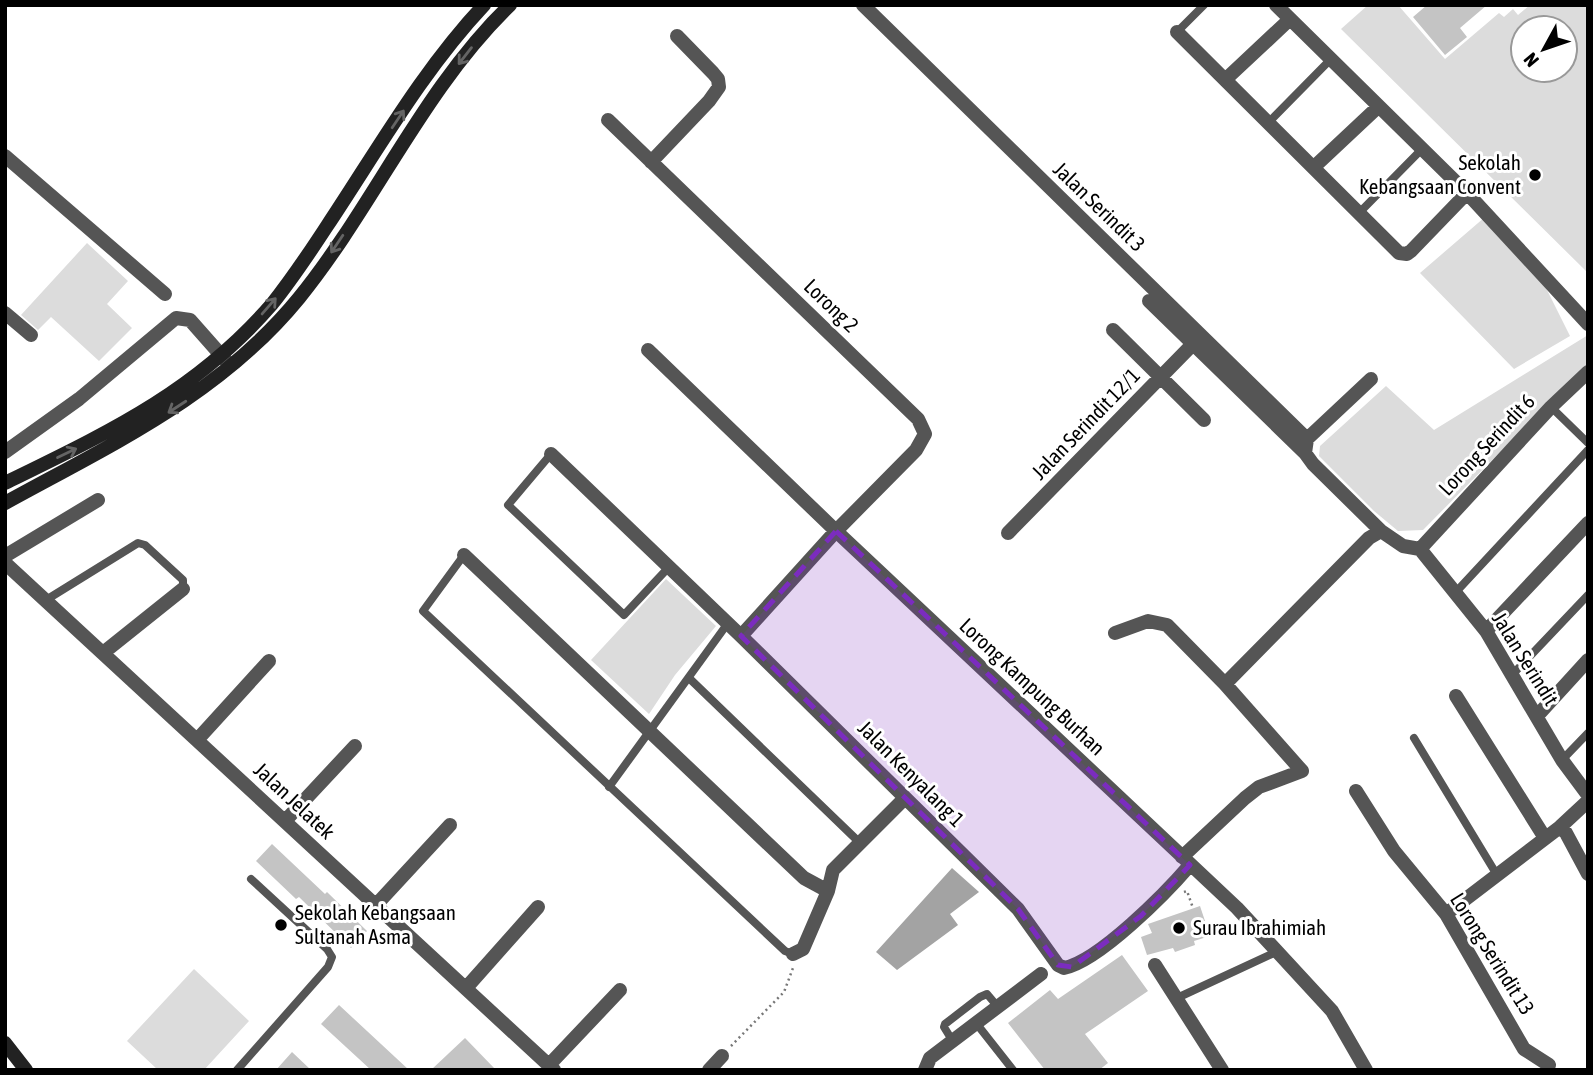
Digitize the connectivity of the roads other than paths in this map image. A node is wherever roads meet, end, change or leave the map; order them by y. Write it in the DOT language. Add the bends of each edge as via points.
graph roads {
  1 [pos="484,5"];
  2 [pos="510,5"];
  3 [pos="863,5"];
  4 [pos="1204,5"];
  5 [pos="1276,5"];
  6 [pos="1289,20"];
  7 [pos="1177,32"];
  8 [pos="677,36"];
  9 [pos="1330,60"];
  10 [pos="1226,79"];
  11 [pos="1378,107"];
  12 [pos="608,120"];
  13 [pos="1269,122"];
  14 [pos="1422,149"];
  15 [pos="5,156"];
  16 [pos="651,162"];
  17 [pos="1314,167"];
  18 [pos="1468,193"];
  19 [pos="1360,212"];
  20 [pos="165,293"];
  21 [pos="1149,301"];
  22 [pos="5,313"];
  23 [pos="1588,324"];
  24 [pos="1114,330"];
  25 [pos="31,335"];
  26 [pos="1193,344"];
  27 [pos="648,350"];
  28 [pos="226,361"];
  29 [pos="1588,372"];
  30 [pos="1161,377"];
  31 [pos="1371,380"];
  32 [pos="1551,408"];
  33 [pos="1204,420"];
  34 [pos="1588,443"];
  35 [pos="1306,446"];
  36 [pos="1588,450"];
  37 [pos="5,452"];
  38 [pos="551,454"];
  39 [pos="5,482"];
  40 [pos="98,500"];
  41 [pos="5,503"];
  42 [pos="1588,523"];
  43 [pos="836,531"];
  44 [pos="1381,531"];
  45 [pos="1009,533"];
  46 [pos="1420,550"];
  47 [pos="464,555"];
  48 [pos="5,556"];
  49 [pos="5,563"];
  50 [pos="669,567"];
  51 [pos="183,589"];
  52 [pos="1455,593"];
  53 [pos="1588,595"];
  54 [pos="46,600"];
  55 [pos="725,620"];
  56 [pos="1486,631"];
  57 [pos="1115,634"];
  58 [pos="741,636"];
  59 [pos="103,653"];
  60 [pos="1588,660"];
  61 [pos="269,661"];
  62 [pos="1512,675"];
  63 [pos="690,679"];
  64 [pos="1225,684"];
  65 [pos="1456,696"];
  66 [pos="1537,716"];
  67 [pos="649,730"];
  68 [pos="1588,733"];
  69 [pos="1414,738"];
  70 [pos="197,740"];
  71 [pos="355,746"];
  72 [pos="1562,760"];
  73 [pos="609,787"];
  74 [pos="1356,790"];
  75 [pos="905,797"];
  76 [pos="1588,798"];
  77 [pos="285,821"];
  78 [pos="450,825"];
  79 [pos="1560,827"];
  80 [pos="1545,838"];
  81 [pos="859,842"];
  82 [pos="1186,861"];
  83 [pos="1588,874"];
  84 [pos="1497,875"];
  85 [pos="251,879"];
  86 [pos="828,891"];
  87 [pos="376,905"];
  88 [pos="538,907"];
  89 [pos="1446,914"];
  90 [pos="1279,951"];
  91 [pos="793,954"];
  92 [pos="1155,964"];
  93 [pos="1041,974"];
  94 [pos="466,988"];
  95 [pos="620,990"];
  96 [pos="1177,998"];
  97 [pos="998,1007"];
  98 [pos="976,1023"];
  99 [pos="952,1040"];
  100 [pos="5,1043"];
  101 [pos="1549,1065"];
  102 [pos="552,1067"];
  103 [pos="26,1070"];
  104 [pos="237,1070"];
  105 [pos="925,1070"];
  106 [pos="1013,1070"];
  107 [pos="1222,1070"];
  108 [pos="1366,1070"];
  28 -- 1 [label="main road, one-way" via="285,286 430,71"];
  2 -- 28 [label="main road, one-way" via="451,74 313,280 268,332"];
  3 -- 35 [label="street, Jalan Serindit 3"];
  4 -- 7 [label="lane"];
  5 -- 6 [label="street"];
  6 -- 9 [label="street"];
  6 -- 10 [label="street"];
  7 -- 10 [label="street"];
  8 -- 16 [label="street" via="718,79 719,87"];
  9 -- 11 [label="street"];
  9 -- 13 [label="lane"];
  10 -- 13 [label="street"];
  11 -- 14 [label="street"];
  11 -- 17 [label="street"];
  12 -- 16 [label="street, Lorong 2"];
  13 -- 17 [label="street"];
  14 -- 18 [label="street"];
  14 -- 19 [label="lane"];
  15 -- 20 [label="street"];
  16 -- 43 [label="street, Lorong 2" via="924,428 916,450"];
  17 -- 19 [label="street"];
  18 -- 19 [label="street" via="1407,254 1395,250"];
  18 -- 23 [label="street"];
  21 -- 26 [label="street"];
  22 -- 25 [label="street"];
  24 -- 30 [label="street"];
  26 -- 30 [label="street, Jalan Serindit 12/1"];
  26 -- 35 [label="street"];
  27 -- 43 [label="street, Lorong Kampung Burhan"];
  28 -- 37 [label="street" via="190,320 176,318 79,399"];
  39 -- 28 [label="main road, one-way" via="120,426"];
  28 -- 41 [label="main road, one-way" via="164,415"];
  29 -- 32 [label="street, Lorong Serindit 6"];
  30 -- 33 [label="street"];
  30 -- 45 [label="street, Jalan Serindit 12/1"];
  31 -- 35 [label="street"];
  32 -- 34 [label="lane"];
  32 -- 46 [label="street, Lorong Serindit 6"];
  35 -- 44 [label="street" via="1313,464"];
  36 -- 52 [label="lane"];
  38 -- 50 [label="street, Jalan Kenyalang 1"];
  38 -- 50 [label="lane" via="509,506 518,515 624,615"];
  40 -- 48 [label="street"];
  42 -- 56 [label="street"];
  43 -- 58 [label="street"];
  43 -- 82 [label="street, Lorong Kampung Burhan"];
  44 -- 46 [label="street" via="1403,546"];
  44 -- 64 [label="street"];
  46 -- 52 [label="street, Jalan Serindit"];
  47 -- 67 [label="street"];
  47 -- 73 [label="lane" via="422,611"];
  49 -- 54 [label="street, Jalan Jelatek"];
  50 -- 55 [label="street, Jalan Kenyalang 1"];
  51 -- 54 [label="lane" via="183,580 138,543"];
  51 -- 59 [label="street"];
  52 -- 56 [label="street, Jalan Serindit"];
  53 -- 62 [label="lane"];
  54 -- 59 [label="street, Jalan Jelatek"];
  55 -- 58 [label="street, Jalan Kenyalang 1"];
  55 -- 63 [label="lane"];
  56 -- 62 [label="street, Jalan Serindit"];
  57 -- 64 [label="street" via="1148,621 1167,625"];
  58 -- 75 [label="street, Jalan Kenyalang 1"];
  59 -- 70 [label="street, Jalan Jelatek"];
  60 -- 66 [label="street"];
  61 -- 70 [label="street"];
  62 -- 66 [label="street, Jalan Serindit"];
  63 -- 67 [label="lane"];
  63 -- 81 [label="lane"];
  64 -- 82 [label="street" via="1302,771 1245,798"];
  65 -- 80 [label="street"];
  66 -- 72 [label="street, Jalan Serindit"];
  67 -- 73 [label="lane"];
  67 -- 86 [label="street" via="804,878"];
  68 -- 72 [label="lane"];
  69 -- 84 [label="lane"];
  70 -- 77 [label="street, Jalan Jelatek"];
  71 -- 77 [label="street"];
  72 -- 76 [label="street, Jalan Serindit"];
  73 -- 91 [label="lane"];
  74 -- 89 [label="street, Lorong Serindit 13" via="1394,851"];
  75 -- 81 [label="street"];
  75 -- 82 [label="street, Jalan Kenyalang 1" via="1018,909 1063,968 1072,967 1131,924 1171,886"];
  76 -- 79 [label="street"];
  77 -- 87 [label="street, Jalan Jelatek"];
  78 -- 87 [label="street"];
  79 -- 80 [label="street"];
  79 -- 83 [label="street"];
  80 -- 84 [label="street"];
  81 -- 86 [label="street" via="833,870"];
  82 -- 90 [label="street, Lorong Kampung Burhan"];
  84 -- 89 [label="street"];
  85 -- 104 [label="lane" via="332,957"];
  86 -- 91 [label="street" via="803,949"];
  87 -- 94 [label="street, Jalan Jelatek"];
  88 -- 94 [label="street"];
  89 -- 101 [label="street, Lorong Serindit 13" via="1524,1049"];
  90 -- 96 [label="lane"];
  90 -- 108 [label="street, Lorong Kampung Burhan" via="1332,1011"];
  92 -- 96 [label="street"];
  93 -- 97 [label="street"];
  94 -- 102 [label="street, Jalan Jelatek"];
  95 -- 102 [label="street"];
  96 -- 107 [label="street"];
  97 -- 98 [label="street"];
  97 -- 99 [label="lane" via="987,994 980,997 945,1024"];
  98 -- 99 [label="street"];
  98 -- 106 [label="lane"];
  99 -- 105 [label="street" via="930,1058"];
  100 -- 103 [label="main road"];
}
